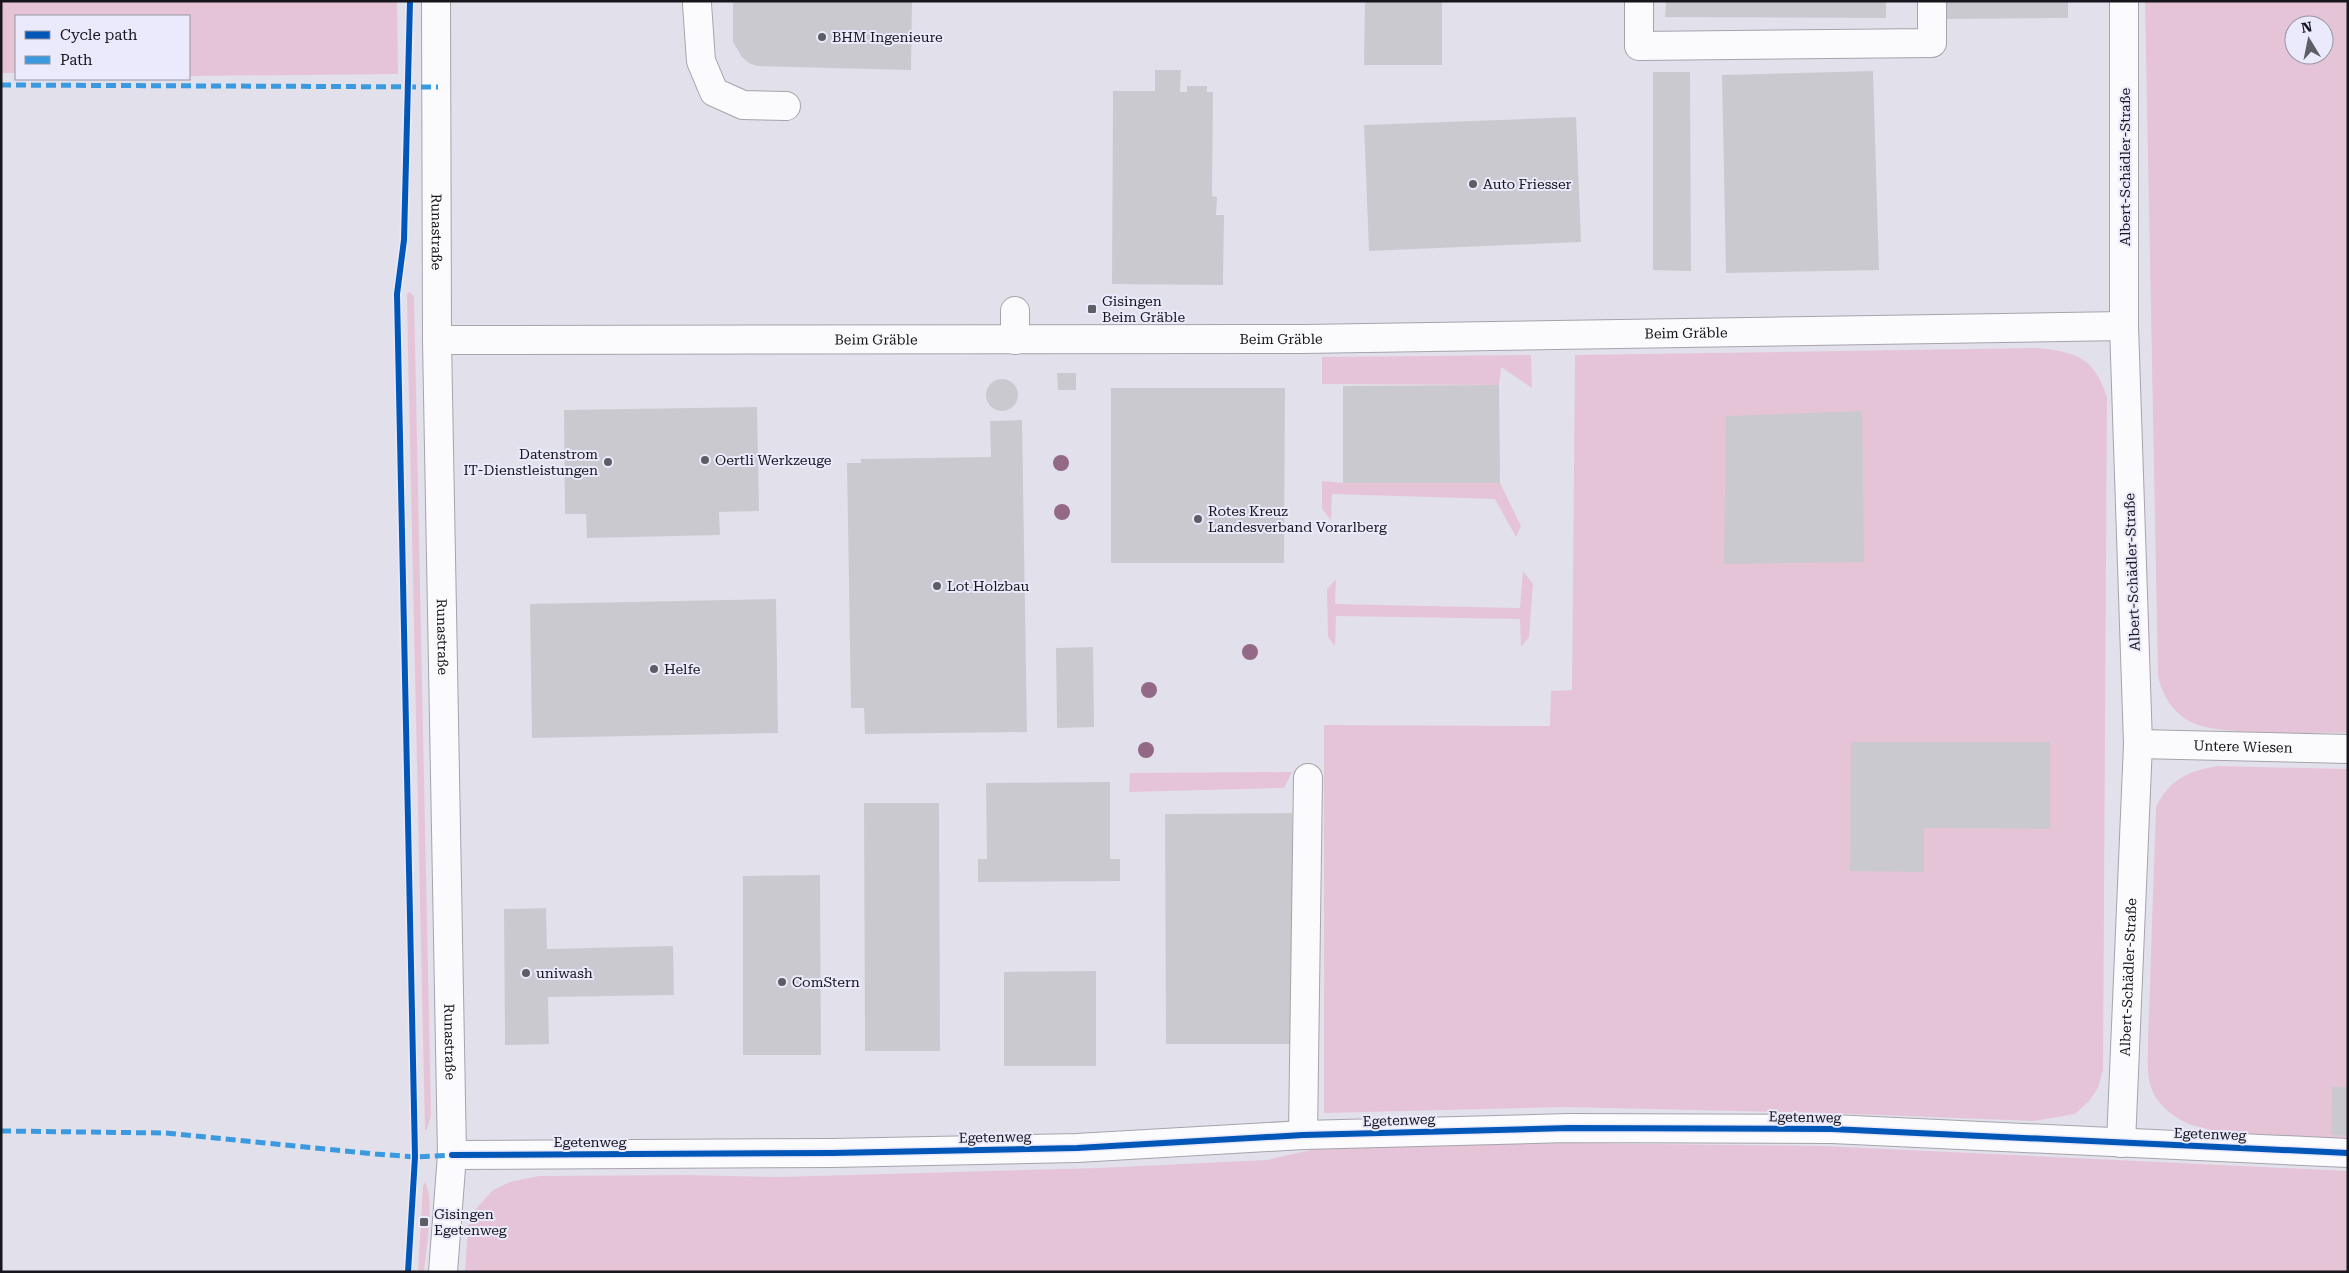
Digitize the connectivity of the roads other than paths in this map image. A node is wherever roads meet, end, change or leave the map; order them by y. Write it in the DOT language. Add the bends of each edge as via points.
graph roads {
  1 [pos="436,1"];
  2 [pos="1639,1"];
  3 [pos="1932,1"];
  4 [pos="2124,1"];
  5 [pos="697,4"];
  6 [pos="786,106"];
  7 [pos="1015,310"];
  8 [pos="2124,326"];
  9 [pos="437,340"];
  10 [pos="1015,340"];
  11 [pos="2138,744"];
  12 [pos="2348,749"];
  13 [pos="1308,778"];
  14 [pos="1303,1135"];
  15 [pos="2121,1143"];
  16 [pos="2348,1153"];
  17 [pos="452,1155"];
  18 [pos="443,1272"];
  1 -- 9 [label="street, Runastraße"];
  2 -- 3 [label="street" via="1639,46 1932,43"];
  4 -- 8 [label="street, Albert-Schädler-Straße"];
  5 -- 6 [label="street" via="701,61 714,92 743,105"];
  7 -- 10 [label="street"];
  8 -- 10 [label="street, Beim Gräble" via="1333,339"];
  8 -- 11 [label="street, Albert-Schädler-Straße"];
  9 -- 10 [label="street, Beim Gräble"];
  9 -- 17 [label="street, Runastraße"];
  11 -- 12 [label="street, Untere Wiesen"];
  11 -- 15 [label="street, Albert-Schädler-Straße"];
  13 -- 14 [label="street"];
  14 -- 15 [label="street, Egetenweg" via="1569,1128 1832,1129"];
  14 -- 17 [label="street, Egetenweg" via="1048,1149 822,1154"];
  15 -- 16 [label="street, Egetenweg"];
  17 -- 18 [label="street, Runastraße"];
}
